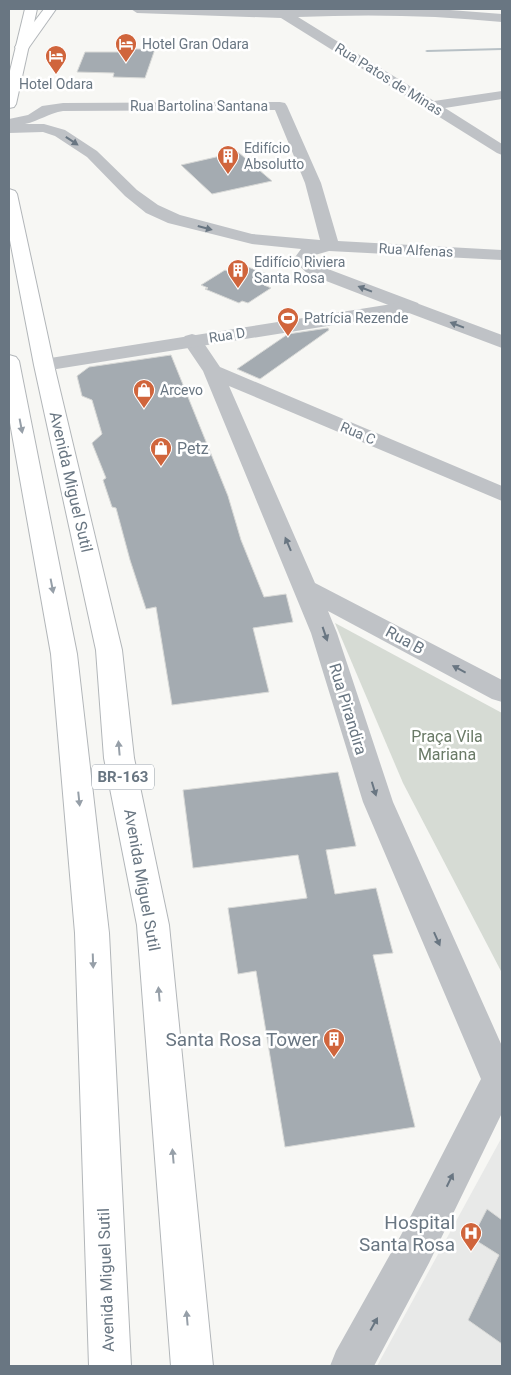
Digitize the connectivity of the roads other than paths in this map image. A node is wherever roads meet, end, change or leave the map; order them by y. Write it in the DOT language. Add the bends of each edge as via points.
graph roads {
  1 [pos="31,9"];
  2 [pos="50,9"];
  3 [pos="137,9"];
  4 [pos="280,11"];
  5 [pos="449,11"];
  6 [pos="502,18"];
  7 [pos="22,48"];
  8 [pos="502,95"];
  9 [pos="9,104"];
  10 [pos="433,106"];
  11 [pos="9,123"];
  12 [pos="39,123"];
  13 [pos="9,128"];
  14 [pos="502,150"];
  15 [pos="9,194"];
  16 [pos="330,245"];
  17 [pos="502,255"];
  18 [pos="411,307"];
  19 [pos="192,340"];
  20 [pos="502,342"];
  21 [pos="9,361"];
  22 [pos="44,365"];
  23 [pos="214,371"];
  24 [pos="502,494"];
  25 [pos="307,589"];
  26 [pos="502,692"];
  27 [pos="501,1077"];
  28 [pos="110,1366"];
  29 [pos="192,1366"];
  30 [pos="351,1366"];
  1 -- 7 [label="main road"];
  2 -- 7 [label="main road"];
  3 -- 4 [label="street"];
  4 -- 5 [label="street"];
  4 -- 10 [label="street, Rua Patos de Minas"];
  5 -- 6 [label="street"];
  7 -- 9 [label="main road"];
  8 -- 10 [label="street"];
  10 -- 14 [label="street, Rua Patos de Minas"];
  11 -- 12 [label="street, Rua Bartolina Santana"];
  12 -- 13 [label="street"];
  12 -- 16 [label="street, Rua Alfenas, one-way" via="92,154 152,210 174,219 252,239"];
  12 -- 16 [label="street, Rua Bartolina Santana" via="47,109 62,107 280,106 313,183"];
  15 -- 22 [label="main road, Avenida Miguel Sutil / BR-163"];
  16 -- 17 [label="street, Rua Alfenas"];
  18 -- 16 [label="street, one-way" via="314,270 302,260 309,251"];
  18 -- 19 [label="street, Rua D"];
  20 -- 18 [label="street, one-way"];
  19 -- 22 [label="street, Rua D"];
  19 -- 23 [label="street, Rua Pirandira"];
  21 -- 28 [label="main road, Avenida Miguel Sutil / BR-163, one-way" via="66,664 92,933"];
  29 -- 22 [label="main road, Avenida Miguel Sutil / BR-163, one-way" via="153,925 120,758 110,650"];
  23 -- 24 [label="street, Rua C"];
  25 -- 23 [label="street, Rua Pirandira, one-way"];
  26 -- 25 [label="street, Rua B, one-way"];
  25 -- 27 [label="street, Rua Pirandira, one-way" via="378,802"];
  30 -- 27 [label="street, one-way" via="415,1249"];
}
